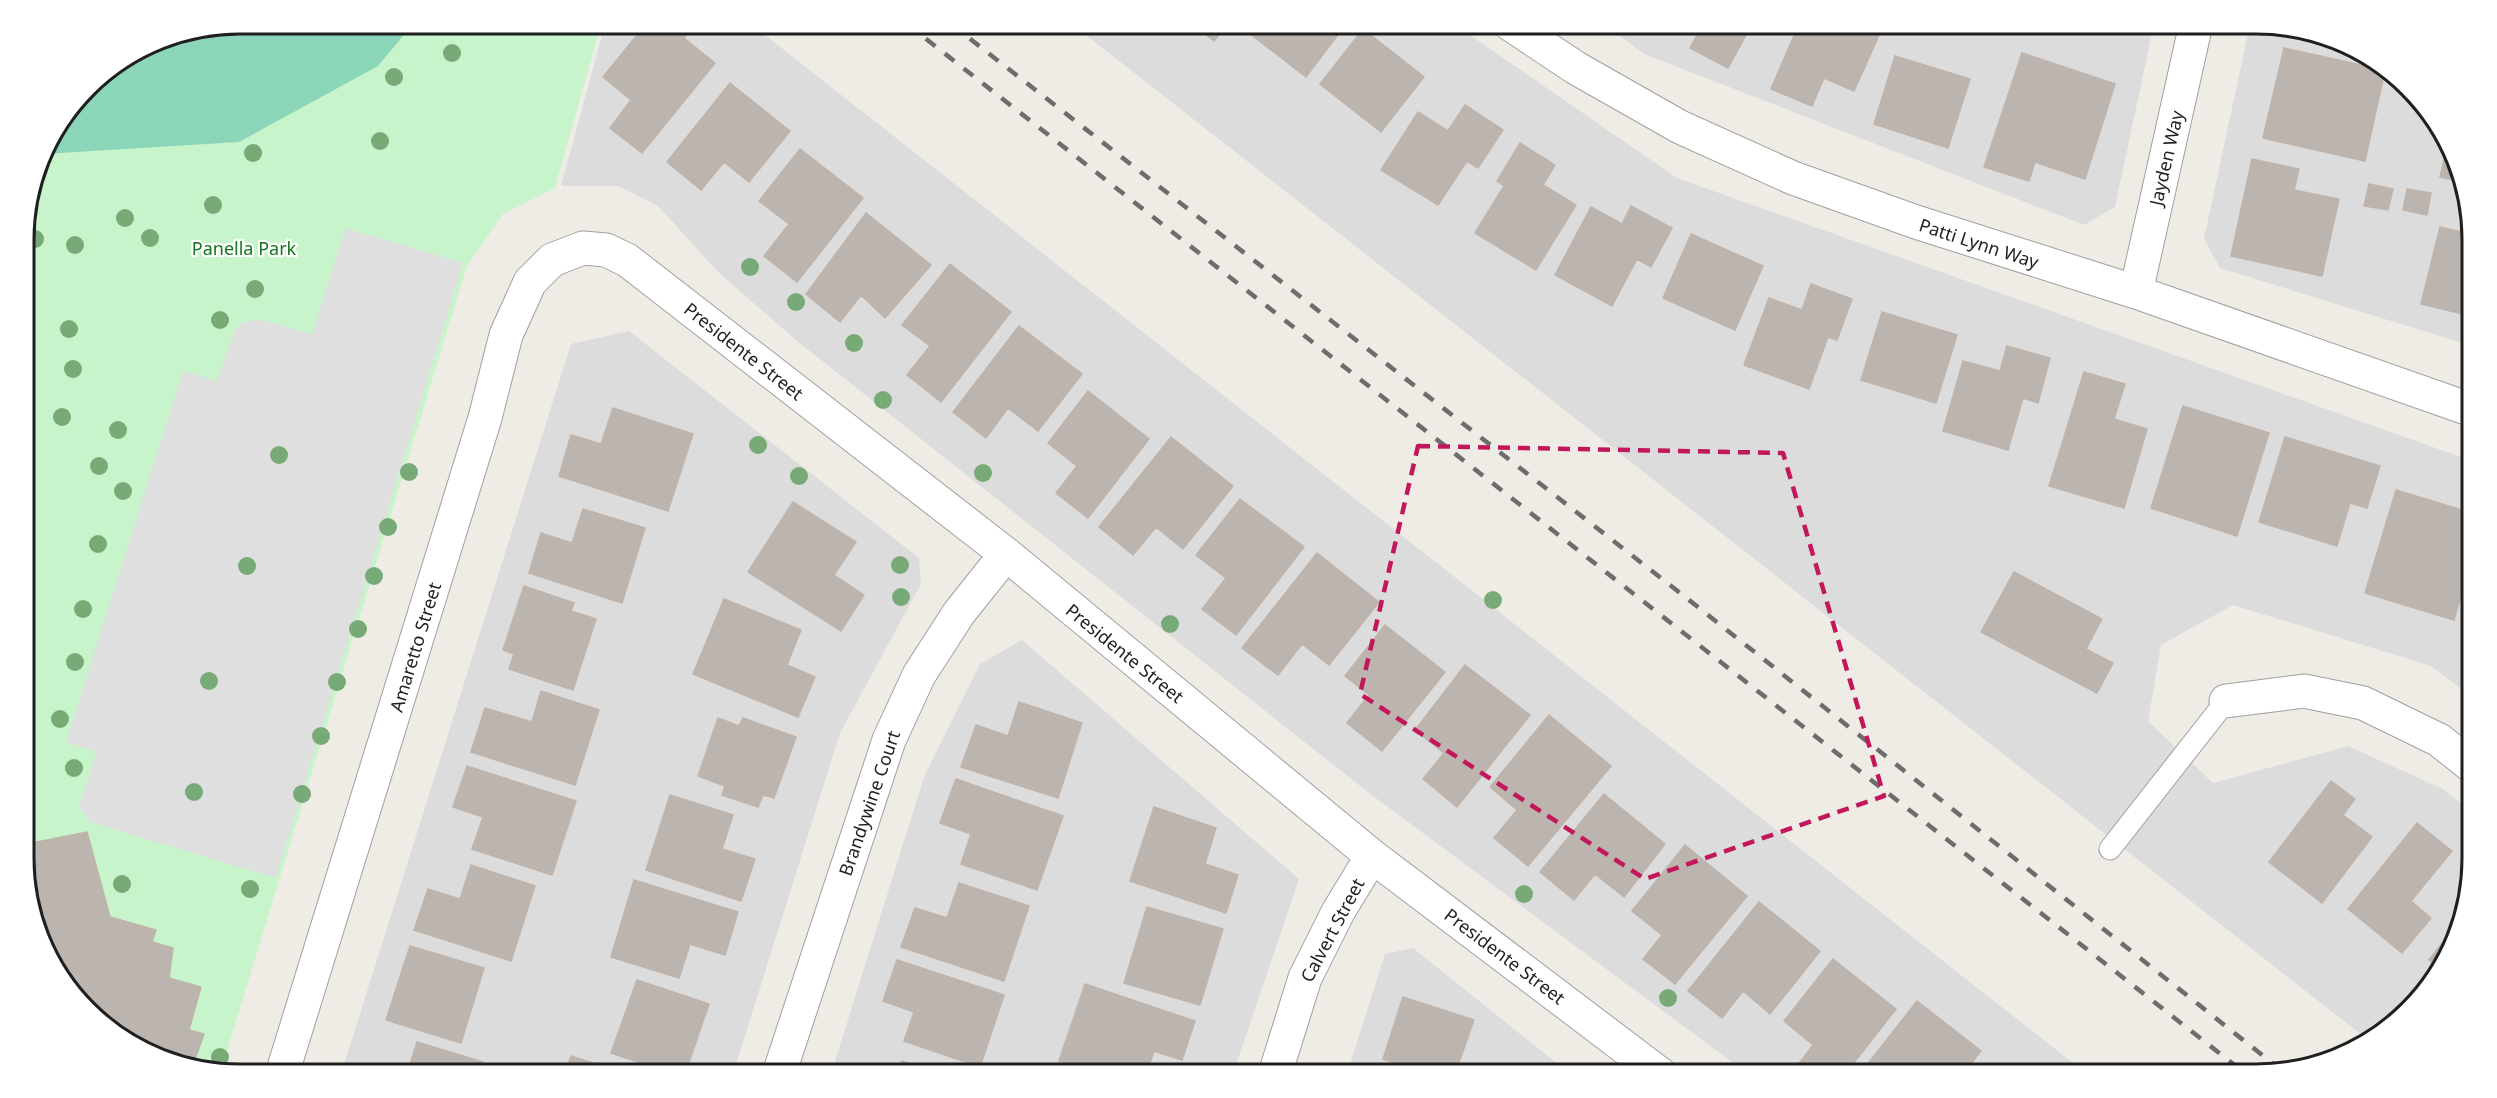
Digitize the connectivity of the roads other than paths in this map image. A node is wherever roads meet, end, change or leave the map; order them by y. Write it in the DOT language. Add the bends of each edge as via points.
graph roads {
  1 [pos="1526,34"];
  2 [pos="2194,34"];
  3 [pos="583,248"];
  4 [pos="2136,292"];
  5 [pos="2462,406"];
  6 [pos="1006,554"];
  7 [pos="2226,701"];
  8 [pos="2462,758"];
  9 [pos="2110,849"];
  10 [pos="1372,856"];
  11 [pos="1278,1063"];
  12 [pos="1646,1063"];
  13 [pos="285,1064"];
  14 [pos="782,1064"];
  1 -- 4 [label="street, Patti Lynn Way" via="1680,127 1792,178"];
  2 -- 4 [label="street, Jayden Way"];
  3 -- 6 [label="street, Presidente Street" via="606,250 627,260"];
  3 -- 13 [label="street, Amaretto Street" via="552,260 530,282 506,336 485,418"];
  4 -- 5 [label="street, Patti Lynn Way"];
  6 -- 10 [label="street, Presidente Street"];
  6 -- 14 [label="street, Brandywine Court" via="959,613 918,675 889,740"];
  7 -- 8 [label="street" via="2304,691 2363,703 2439,740"];
  7 -- 9 [label="lane"];
  10 -- 11 [label="street, Calvert Street" via="1305,978"];
  10 -- 12 [label="street, Presidente Street"];
}
